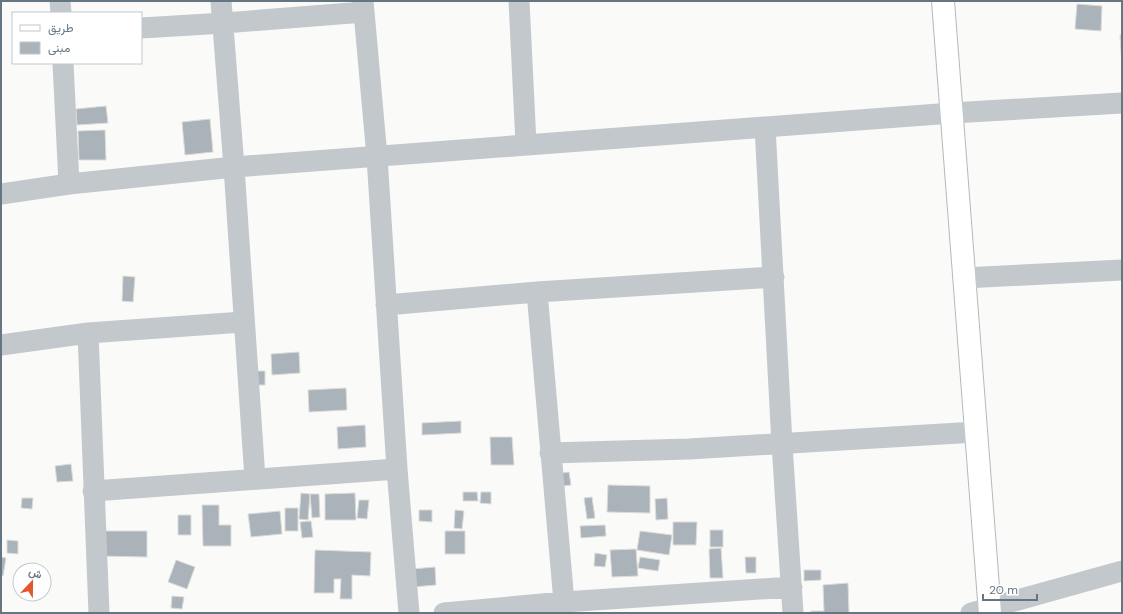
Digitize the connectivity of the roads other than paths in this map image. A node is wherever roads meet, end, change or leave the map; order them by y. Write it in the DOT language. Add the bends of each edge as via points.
graph roads {
  1 [pos="60,1"];
  2 [pos="221,1"];
  3 [pos="519,1"];
  4 [pos="943,1"];
  5 [pos="363,6"];
  6 [pos="61,12"];
  7 [pos="224,23"];
  8 [pos="142,28"];
  9 [pos="64,64"];
  10 [pos="1122,103"];
  11 [pos="952,112"];
  12 [pos="765,127"];
  13 [pos="526,144"];
  14 [pos="377,157"];
  15 [pos="234,167"];
  16 [pos="69,184"];
  17 [pos="1,194"];
  18 [pos="1122,270"];
  19 [pos="774,277"];
  20 [pos="964,278"];
  21 [pos="537,292"];
  22 [pos="386,305"];
  23 [pos="243,322"];
  24 [pos="88,333"];
  25 [pos="1,345"];
  26 [pos="976,432"];
  27 [pos="782,444"];
  28 [pos="550,453"];
  29 [pos="397,469"];
  30 [pos="255,479"];
  31 [pos="93,491"];
  32 [pos="1122,571"];
  33 [pos="792,587"];
  34 [pos="564,602"];
  35 [pos="984,611"];
  36 [pos="99,613"];
  37 [pos="409,613"];
  38 [pos="444,613"];
  39 [pos="793,613"];
  1 -- 6 [label="street"];
  2 -- 7 [label="street"];
  3 -- 13 [label="street"];
  4 -- 11 [label="street"];
  5 -- 7 [label="street"];
  5 -- 14 [label="street"];
  7 -- 8 [label="street"];
  7 -- 15 [label="street"];
  9 -- 16 [label="street"];
  10 -- 11 [label="street"];
  11 -- 12 [label="street"];
  11 -- 20 [label="street"];
  12 -- 13 [label="street"];
  12 -- 19 [label="street"];
  13 -- 14 [label="street"];
  14 -- 15 [label="street"];
  14 -- 22 [label="street"];
  15 -- 16 [label="street"];
  15 -- 23 [label="street"];
  16 -- 17 [label="street"];
  18 -- 20 [label="street"];
  19 -- 21 [label="street"];
  19 -- 27 [label="street"];
  20 -- 26 [label="street"];
  21 -- 22 [label="street"];
  21 -- 28 [label="street"];
  22 -- 29 [label="street"];
  23 -- 24 [label="street"];
  23 -- 30 [label="street"];
  24 -- 25 [label="street"];
  24 -- 31 [label="street"];
  26 -- 27 [label="street"];
  26 -- 35 [label="street"];
  27 -- 28 [label="street"];
  27 -- 33 [label="street"];
  28 -- 34 [label="street"];
  29 -- 30 [label="street"];
  29 -- 37 [label="street"];
  30 -- 31 [label="street"];
  31 -- 36 [label="street"];
  32 -- 35 [label="street"];
  33 -- 34 [label="street"];
  33 -- 39 [label="street"];
  34 -- 38 [label="street"];
}
